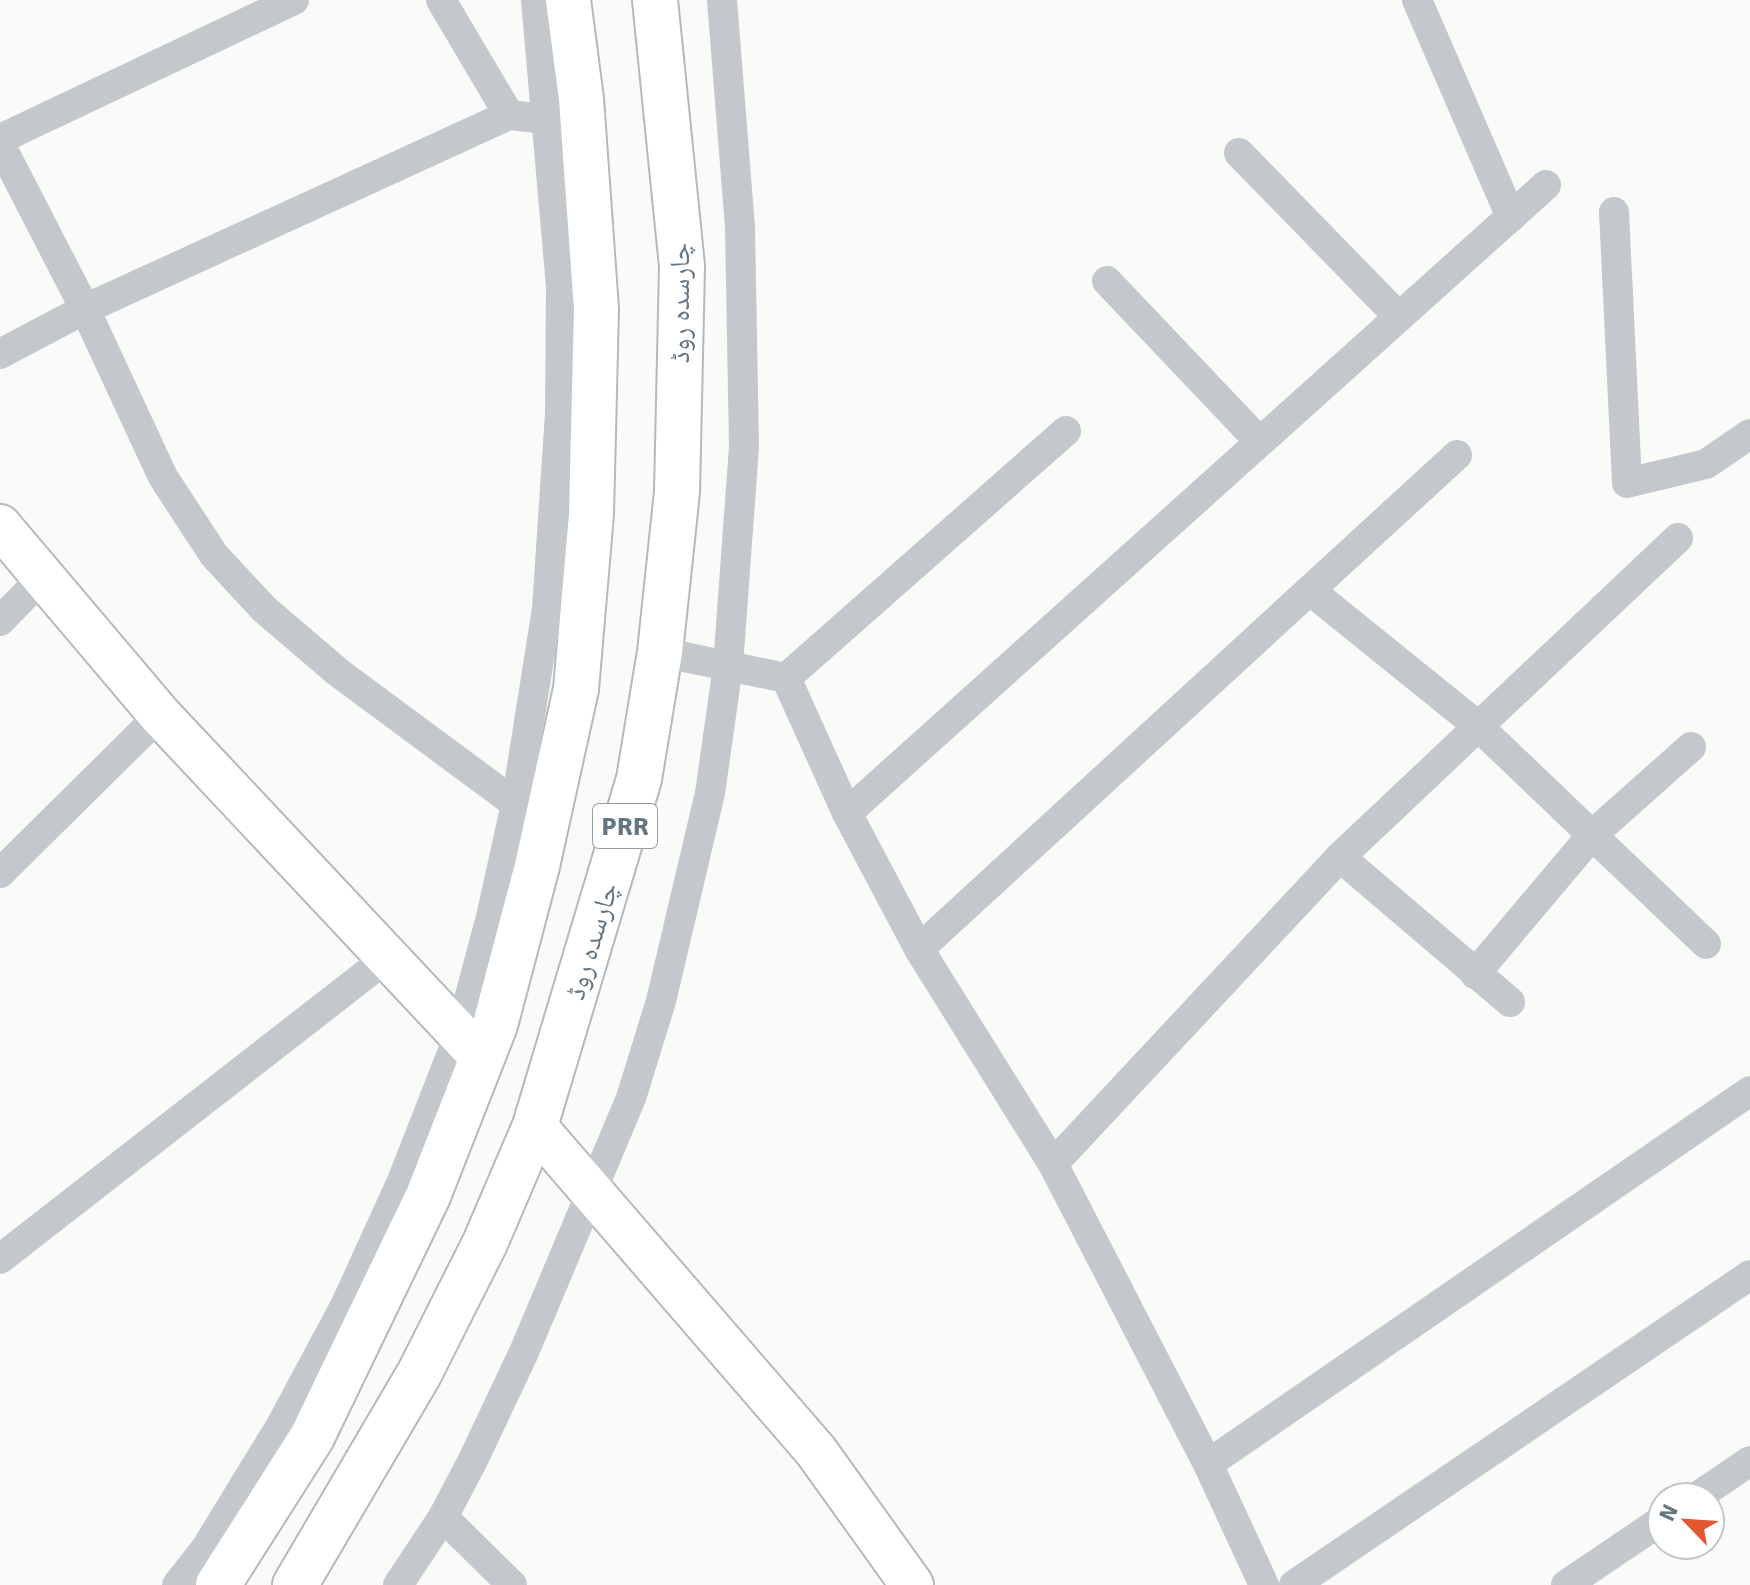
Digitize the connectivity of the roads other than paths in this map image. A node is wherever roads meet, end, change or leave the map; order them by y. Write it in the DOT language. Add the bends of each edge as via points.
graph roads {
  1 [pos="294,0"];
  2 [pos="441,0"];
  3 [pos="536,0"];
  4 [pos="568,0"];
  5 [pos="655,0"];
  6 [pos="722,0"];
  7 [pos="1417,0"];
  8 [pos="509,115"];
  9 [pos="547,119"];
  10 [pos="0,141"];
  11 [pos="1239,153"];
  12 [pos="1546,185"];
  13 [pos="1614,212"];
  14 [pos="1511,217"];
  15 [pos="1107,281"];
  16 [pos="85,309"];
  17 [pos="1399,317"];
  18 [pos="0,354"];
  19 [pos="1066,431"];
  20 [pos="1750,434"];
  21 [pos="1260,442"];
  22 [pos="1457,455"];
  23 [pos="0,526"];
  24 [pos="1678,538"];
  25 [pos="44,576"];
  26 [pos="1312,592"];
  27 [pos="0,621"];
  28 [pos="660,652"];
  29 [pos="728,666"];
  30 [pos="786,678"];
  31 [pos="160,715"];
  32 [pos="1478,726"];
  33 [pos="1691,747"];
  34 [pos="516,804"];
  35 [pos="847,813"];
  36 [pos="1592,835"];
  37 [pos="1340,857"];
  38 [pos="0,873"];
  39 [pos="1706,944"];
  40 [pos="919,949"];
  41 [pos="388,957"];
  42 [pos="1475,974"];
  43 [pos="1510,1002"];
  44 [pos="471,1046"];
  45 [pos="1750,1091"];
  46 [pos="535,1126"];
  47 [pos="1053,1164"];
  48 [pos="591,1191"];
  49 [pos="0,1259"];
  50 [pos="1750,1275"];
  51 [pos="1750,1461"];
  52 [pos="1208,1464"];
  53 [pos="1721,1481"];
  54 [pos="443,1517"];
  55 [pos="1646,1531"];
  56 [pos="177,1585"];
  57 [pos="218,1585"];
  58 [pos="295,1585"];
  59 [pos="398,1585"];
  60 [pos="512,1585"];
  61 [pos="912,1585"];
  62 [pos="1264,1585"];
  63 [pos="1294,1585"];
  64 [pos="1566,1585"];
  1 -- 10 [label="street"];
  2 -- 8 [label="street"];
  3 -- 9 [label="street"];
  4 -- 44 [label="highway, PRR" via="581,99 596,309 591,514 576,689 495,1025"];
  5 -- 28 [label="highway, چارسدہ روڈ / PRR" via="682,266 677,492"];
  6 -- 29 [label="street" via="744,325 739,540"];
  7 -- 14 [label="street"];
  8 -- 9 [label="street"];
  8 -- 16 [label="street"];
  9 -- 34 [label="street" via="561,287 560,413 547,609"];
  10 -- 16 [label="street"];
  11 -- 17 [label="street"];
  12 -- 14 [label="street"];
  13 -- 20 [label="street" via="1627,483 1706,464"];
  14 -- 17 [label="street"];
  15 -- 21 [label="street"];
  16 -- 18 [label="street"];
  16 -- 34 [label="street" via="163,477 214,555 264,609 339,673"];
  17 -- 21 [label="street"];
  19 -- 30 [label="street"];
  21 -- 35 [label="street"];
  22 -- 26 [label="street"];
  23 -- 25 [label="street"];
  24 -- 32 [label="street"];
  25 -- 27 [label="street"];
  25 -- 31 [label="street"];
  26 -- 32 [label="street"];
  26 -- 40 [label="street"];
  28 -- 29 [label="street"];
  28 -- 46 [label="highway, چارسدہ روڈ / PRR" via="639,779"];
  29 -- 30 [label="street"];
  29 -- 48 [label="street" via="710,793 661,1001 631,1098"];
  30 -- 35 [label="street"];
  31 -- 38 [label="street"];
  31 -- 41 [label="street"];
  32 -- 36 [label="street"];
  32 -- 37 [label="street"];
  33 -- 36 [label="street"];
  34 -- 44 [label="street"];
  35 -- 40 [label="street"];
  36 -- 39 [label="street"];
  36 -- 42 [label="street"];
  37 -- 42 [label="street"];
  37 -- 47 [label="street"];
  40 -- 47 [label="street"];
  41 -- 44 [label="street"];
  41 -- 49 [label="street"];
  42 -- 43 [label="street"];
  44 -- 56 [label="street" via="280,1427 206,1548"];
  44 -- 57 [label="highway, PRR" via="428,1196 312,1437"];
  45 -- 52 [label="street"];
  46 -- 48 [label="street"];
  46 -- 58 [label="highway, چارسدہ روڈ / PRR" via="485,1243 419,1374"];
  47 -- 52 [label="street"];
  48 -- 54 [label="street" via="524,1352"];
  48 -- 61 [label="street" via="816,1451"];
  50 -- 63 [label="street"];
  51 -- 53 [label="street"];
  52 -- 62 [label="street"];
  54 -- 59 [label="street"];
  54 -- 60 [label="street"];
  55 -- 64 [label="street"];
}
